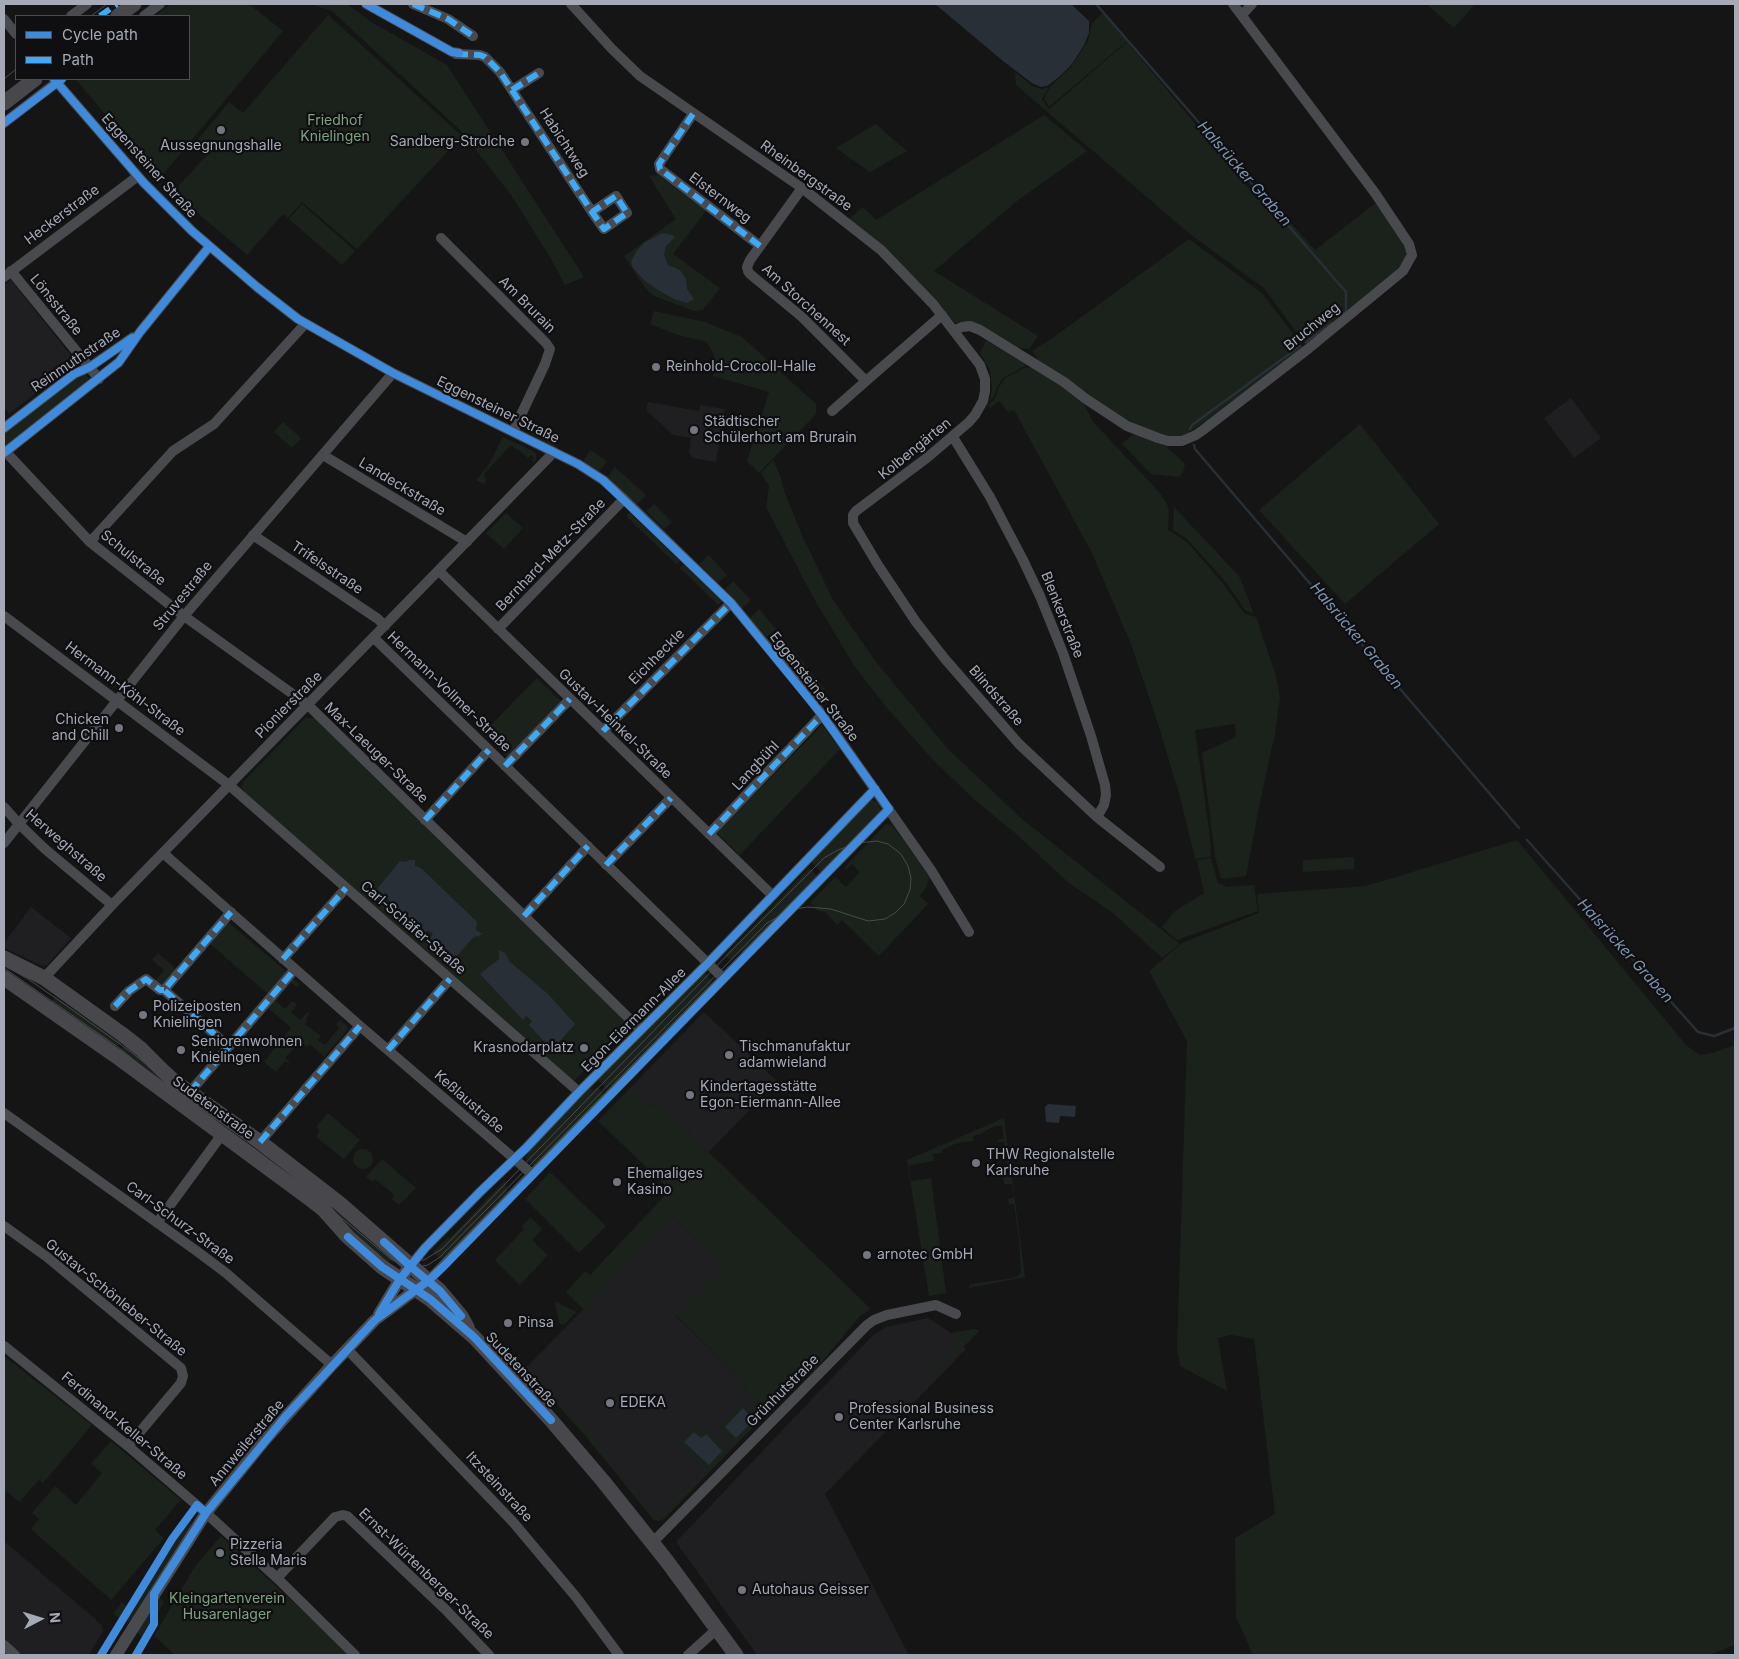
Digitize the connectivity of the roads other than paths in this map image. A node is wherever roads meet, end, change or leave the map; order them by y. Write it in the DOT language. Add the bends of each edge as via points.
graph roads {
  1 [pos="87,4"];
  2 [pos="134,4"];
  3 [pos="160,4"];
  4 [pos="366,4"];
  5 [pos="413,4"];
  6 [pos="571,4"];
  7 [pos="1233,4"];
  8 [pos="1252,4"];
  9 [pos="72,15"];
  10 [pos="119,15"];
  11 [pos="145,15"];
  12 [pos="1242,15"];
  13 [pos="4,19"];
  14 [pos="15,33"];
  15 [pos="474,36"];
  16 [pos="538,73"];
  17 [pos="34,80"];
  18 [pos="58,80"];
  19 [pos="512,90"];
  20 [pos="4,103"];
  21 [pos="693,114"];
  22 [pos="4,123"];
  23 [pos="138,176"];
  24 [pos="802,188"];
  25 [pos="592,212"];
  26 [pos="441,238"];
  27 [pos="760,246"];
  28 [pos="209,247"];
  29 [pos="7,274"];
  30 [pos="942,315"];
  31 [pos="305,324"];
  32 [pos="955,330"];
  33 [pos="140,332"];
  34 [pos="90,367"];
  35 [pos="393,373"];
  36 [pos="99,379"];
  37 [pos="866,381"];
  38 [pos="983,401"];
  39 [pos="832,411"];
  40 [pos="5,425"];
  41 [pos="513,432"];
  42 [pos="952,437"];
  43 [pos="4,452"];
  44 [pos="554,452"];
  45 [pos="323,455"];
  46 [pos="624,499"];
  47 [pos="856,511"];
  48 [pos="252,535"];
  49 [pos="90,542"];
  50 [pos="467,542"];
  51 [pos="439,571"];
  52 [pos="731,603"];
  53 [pos="4,616"];
  54 [pos="184,616"];
  55 [pos="385,626"];
  56 [pos="498,629"];
  57 [pos="374,638"];
  58 [pos="570,699"];
  59 [pos="117,700"];
  60 [pos="308,705"];
  61 [pos="822,715"];
  62 [pos="603,731"];
  63 [pos="489,750"];
  64 [pos="505,766"];
  65 [pos="229,785"];
  66 [pos="876,789"];
  67 [pos="671,798"];
  68 [pos="4,807"];
  69 [pos="890,809"];
  70 [pos="1097,817"];
  71 [pos="425,820"];
  72 [pos="19,824"];
  73 [pos="709,834"];
  74 [pos="4,843"];
  75 [pos="588,846"];
  76 [pos="163,852"];
  77 [pos="606,865"];
  78 [pos="1160,867"];
  79 [pos="346,888"];
  80 [pos="772,895"];
  81 [pos="112,905"];
  82 [pos="231,912"];
  83 [pos="524,916"];
  84 [pos="969,932"];
  85 [pos="4,958"];
  86 [pos="283,959"];
  87 [pos="708,963"];
  88 [pos="295,969"];
  89 [pos="4,978"];
  90 [pos="44,978"];
  91 [pos="723,978"];
  92 [pos="450,979"];
  93 [pos="164,990"];
  94 [pos="30,995"];
  95 [pos="115,1006"];
  96 [pos="360,1026"];
  97 [pos="641,1030"];
  98 [pos="228,1046"];
  99 [pos="388,1050"];
  100 [pos="190,1092"];
  101 [pos="579,1092"];
  102 [pos="4,1113"];
  103 [pos="222,1134"];
  104 [pos="260,1142"];
  105 [pos="515,1159"];
  106 [pos="532,1174"];
  107 [pos="157,1223"];
  108 [pos="4,1226"];
  109 [pos="410,1266"];
  110 [pos="400,1279"];
  111 [pos="422,1285"];
  112 [pos="956,1314"];
  113 [pos="375,1320"];
  114 [pos="4,1346"];
  115 [pos="347,1349"];
  116 [pos="332,1365"];
  117 [pos="128,1446"];
  118 [pos="206,1513"];
  119 [pos="652,1543"];
  120 [pos="277,1578"];
  121 [pos="717,1629"];
  122 [pos="4,1645"];
  123 [pos="15,1655"];
  124 [pos="116,1655"];
  125 [pos="355,1655"];
  126 [pos="489,1655"];
  127 [pos="619,1655"];
  128 [pos="688,1655"];
  129 [pos="736,1655"];
  1 -- 9 [label="street"];
  2 -- 10 [label="main road"];
  3 -- 11 [label="street"];
  4 -- 19 [label="street, Habichtweg" via="458,54 485,57"];
  5 -- 15 [label="street" via="448,19"];
  6 -- 21 [label="street, Rheinbergstraße" via="640,76"];
  7 -- 12 [label="street, Bruchweg"];
  8 -- 12 [label="street"];
  12 -- 32 [label="street, Bruchweg" via="1375,193 1409,244 1412,255 1403,271 1203,430 1182,441 1168,441 1126,426 1064,382 980,330 970,326"];
  13 -- 14 [label="street"];
  16 -- 19 [label="street"];
  17 -- 20 [label="main road"];
  18 -- 22 [label="street"];
  18 -- 23 [label="street, Eggensteiner Straße"];
  19 -- 25 [label="street, Habichtweg"];
  21 -- 24 [label="street, Rheinbergstraße"];
  21 -- 27 [label="street, Elsternweg" via="659,164 660,169"];
  23 -- 28 [label="street, Eggensteiner Straße"];
  23 -- 29 [label="street, Heckerstraße"];
  24 -- 27 [label="street"];
  24 -- 30 [label="street, Rheinbergstraße" via="881,250"];
  26 -- 41 [label="street, Am Brurain" via="550,349"];
  27 -- 37 [label="street, Am Storchennest" via="748,263 750,274 802,316"];
  28 -- 31 [label="street, Eggensteiner Straße"];
  28 -- 33 [label="street, Reinmuthstraße"];
  29 -- 34 [label="street, Lönsstraße"];
  30 -- 32 [label="street, Rheinbergstraße"];
  30 -- 37 [label="street"];
  31 -- 35 [label="street, Eggensteiner Straße"];
  31 -- 49 [label="street" via="214,424 173,451"];
  32 -- 38 [label="street, Rheinbergstraße" via="982,370 985,385"];
  33 -- 34 [label="street, Reinmuthstraße"];
  33 -- 36 [label="street, Reinmuthstraße" via="119,362"];
  34 -- 36 [label="street, Lönsstraße"];
  34 -- 40 [label="street, Reinmuthstraße" via="74,374"];
  35 -- 41 [label="street, Eggensteiner Straße"];
  35 -- 45 [label="street, Struvestraße"];
  36 -- 43 [label="street, Reinmuthstraße"];
  37 -- 39 [label="street"];
  38 -- 42 [label="street, Kolbengärten" via="971,420"];
  41 -- 44 [label="street, Eggensteiner Straße"];
  42 -- 47 [label="street, Kolbengärten"];
  42 -- 70 [label="street, Blenkerstraße" via="990,497 1023,560 1066,661 1105,785 1104,805"];
  43 -- 49 [label="street, Schulstraße"];
  44 -- 46 [label="street, Eggensteiner Straße" via="598,476"];
  44 -- 50 [label="street, Pionierstraße"];
  45 -- 48 [label="street, Struvestraße"];
  45 -- 50 [label="street, Landeckstraße"];
  46 -- 52 [label="street, Eggensteiner Straße"];
  46 -- 56 [label="street, Bernhard-Metz-Straße"];
  47 -- 70 [label="street, Blindstraße" via="853,523 878,565 945,659 1019,744"];
  48 -- 54 [label="street, Struvestraße"];
  48 -- 55 [label="street, Trifelsstraße"];
  49 -- 54 [label="street, Schulstraße"];
  50 -- 51 [label="street, Pionierstraße"];
  51 -- 55 [label="street, Pionierstraße"];
  51 -- 56 [label="street, Gustav-Heinkel-Straße"];
  52 -- 61 [label="street, Eggensteiner Straße"];
  52 -- 62 [label="street, Eichheckle"];
  53 -- 59 [label="street, Hermann-Köhl-Straße"];
  54 -- 59 [label="street, Struvestraße"];
  54 -- 60 [label="street, Schulstraße"];
  55 -- 57 [label="street, Pionierstraße"];
  56 -- 58 [label="street, Gustav-Heinkel-Straße"];
  57 -- 60 [label="street, Pionierstraße"];
  57 -- 63 [label="street, Hermann-Vollmer-Straße"];
  58 -- 62 [label="street, Gustav-Heinkel-Straße"];
  58 -- 64 [label="street, Hermann-Vollmer-Straße"];
  59 -- 65 [label="street, Hermann-Köhl-Straße"];
  59 -- 72 [label="street, Struvestraße"];
  60 -- 65 [label="street, Pionierstraße"];
  60 -- 71 [label="street, Max-Laeuger-Straße"];
  61 -- 66 [label="street, Eggensteiner Straße"];
  61 -- 73 [label="street, Langbühl"];
  62 -- 67 [label="street, Gustav-Heinkel-Straße"];
  63 -- 64 [label="street, Hermann-Vollmer-Straße"];
  63 -- 71 [label="street, Max-Laeuger-Straße"];
  64 -- 75 [label="street, Hermann-Vollmer-Straße"];
  65 -- 76 [label="street, Pionierstraße"];
  65 -- 79 [label="street, Carl-Schäfer-Straße"];
  66 -- 69 [label="street, Eggensteiner Straße"];
  66 -- 80 [label="street, Egon-Eiermann-Allee"];
  67 -- 73 [label="street, Gustav-Heinkel-Straße"];
  67 -- 77 [label="street"];
  68 -- 72 [label="street, Herweghstraße"];
  69 -- 84 [label="street, Eggensteiner Straße"];
  69 -- 91 [label="street"];
  70 -- 78 [label="street, Blindstraße"];
  71 -- 83 [label="street, Max-Laeuger-Straße"];
  72 -- 74 [label="street, Struvestraße"];
  72 -- 81 [label="street, Herweghstraße"];
  73 -- 80 [label="street, Gustav-Heinkel-Straße"];
  75 -- 77 [label="street, Hermann-Vollmer-Straße"];
  75 -- 83 [label="street"];
  76 -- 81 [label="street, Pionierstraße"];
  76 -- 82 [label="street, Keßlaustraße"];
  77 -- 87 [label="street, Hermann-Vollmer-Straße"];
  79 -- 86 [label="street"];
  79 -- 92 [label="street, Carl-Schäfer-Straße"];
  80 -- 87 [label="street, Egon-Eiermann-Allee"];
  81 -- 90 [label="street, Pionierstraße"];
  82 -- 86 [label="street, Keßlaustraße"];
  82 -- 93 [label="street"];
  83 -- 97 [label="street, Max-Laeuger-Straße"];
  85 -- 90 [label="main road, Sudetenstraße"];
  86 -- 88 [label="street, Keßlaustraße"];
  87 -- 91 [label="street, Hermann-Vollmer-Straße"];
  87 -- 97 [label="street, Egon-Eiermann-Allee"];
  88 -- 96 [label="street, Keßlaustraße"];
  88 -- 98 [label="street"];
  89 -- 94 [label="main road, Sudetenstraße"];
  90 -- 94 [label="main road"];
  90 -- 100 [label="main road, Sudetenstraße" via="141,1049"];
  91 -- 106 [label="street"];
  92 -- 99 [label="street"];
  92 -- 101 [label="street, Carl-Schäfer-Straße"];
  93 -- 95 [label="street" via="146,979 128,991"];
  93 -- 98 [label="street"];
  94 -- 103 [label="main road, Sudetenstraße"];
  96 -- 99 [label="street, Keßlaustraße"];
  96 -- 104 [label="street"];
  97 -- 101 [label="street, Egon-Eiermann-Allee"];
  98 -- 100 [label="street"];
  99 -- 105 [label="street, Keßlaustraße"];
  100 -- 104 [label="main road, Sudetenstraße"];
  101 -- 105 [label="street, Egon-Eiermann-Allee"];
  102 -- 107 [label="street, Carl-Schurz-Straße"];
  103 -- 107 [label="street, Sudetenstraße"];
  103 -- 110 [label="main road, Sudetenstraße" via="323,1209 348,1237"];
  104 -- 109 [label="main road, Sudetenstraße" via="339,1203"];
  105 -- 106 [label="street, Keßlaustraße"];
  105 -- 109 [label="street, Egon-Eiermann-Allee"];
  106 -- 111 [label="street"];
  107 -- 116 [label="street, Carl-Schurz-Straße" via="226,1273"];
  108 -- 117 [label="street, Gustav-Schönleber-Straße" via="181,1368 181,1383"];
  109 -- 110 [label="street, Annweilerstraße"];
  109 -- 111 [label="main road, Sudetenstraße"];
  110 -- 111 [label="main road, Sudetenstraße"];
  110 -- 113 [label="street, Annweilerstraße"];
  111 -- 113 [label="street, Annweilerstraße"];
  111 -- 119 [label="main road, Sudetenstraße" via="440,1291 457,1310 474,1338 577,1450"];
  112 -- 119 [label="street, Grünhutstraße" via="936,1305 874,1320"];
  113 -- 115 [label="street, Annweilerstraße"];
  114 -- 117 [label="street, Ferdinand-Keller-Straße"];
  115 -- 116 [label="street, Annweilerstraße"];
  115 -- 127 [label="street, Itzsteinstraße" via="524,1535"];
  116 -- 118 [label="street, Annweilerstraße"];
  117 -- 118 [label="street, Ferdinand-Keller-Straße"];
  118 -- 120 [label="street, Ferdinand-Keller-Straße"];
  118 -- 124 [label="street, Annweilerstraße"];
  119 -- 121 [label="main road, Sudetenstraße"];
  120 -- 125 [label="street, Ferdinand-Keller-Straße"];
  120 -- 126 [label="street, Ernst-Würtenberger-Straße" via="335,1517 347,1516"];
  121 -- 128 [label="street"];
  121 -- 129 [label="main road, Sudetenstraße"];
  122 -- 123 [label="street"];
}
